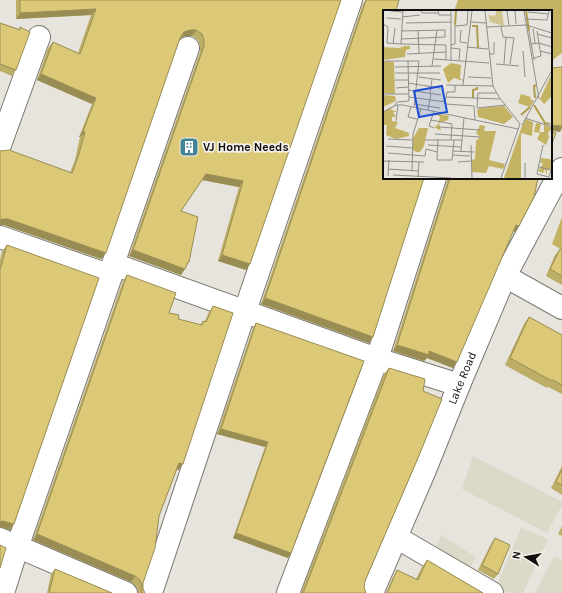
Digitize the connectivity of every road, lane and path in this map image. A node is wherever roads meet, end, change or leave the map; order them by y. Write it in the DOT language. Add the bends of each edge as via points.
graph roads {
  1 [pos="351,0"];
  2 [pos="39,36"];
  3 [pos="188,48"];
  4 [pos="0,145"];
  5 [pos="562,169"];
  6 [pos="435,179"];
  7 [pos="0,237"];
  8 [pos="112,270"];
  9 [pos="505,276"];
  10 [pos="562,308"];
  11 [pos="245,311"];
  12 [pos="377,359"];
  13 [pos="459,385"];
  14 [pos="396,537"];
  15 [pos="9,542"];
  16 [pos="2,593"];
  17 [pos="126,593"];
  18 [pos="151,593"];
  19 [pos="288,593"];
  20 [pos="372,593"];
  21 [pos="492,593"];
  1 -- 11 [label="street"];
  2 -- 4 [label="street"];
  3 -- 8 [label="street"];
  5 -- 9 [label="street, Lake Road"];
  6 -- 12 [label="street"];
  7 -- 8 [label="street"];
  8 -- 11 [label="street"];
  8 -- 15 [label="street"];
  9 -- 10 [label="street"];
  9 -- 13 [label="street, Lake Road"];
  11 -- 12 [label="street"];
  11 -- 18 [label="street"];
  12 -- 13 [label="street"];
  12 -- 19 [label="street"];
  13 -- 14 [label="street, Lake Road"];
  14 -- 20 [label="street, Lake Road"];
  14 -- 21 [label="street"];
  15 -- 16 [label="street"];
  15 -- 17 [label="street"];
}
